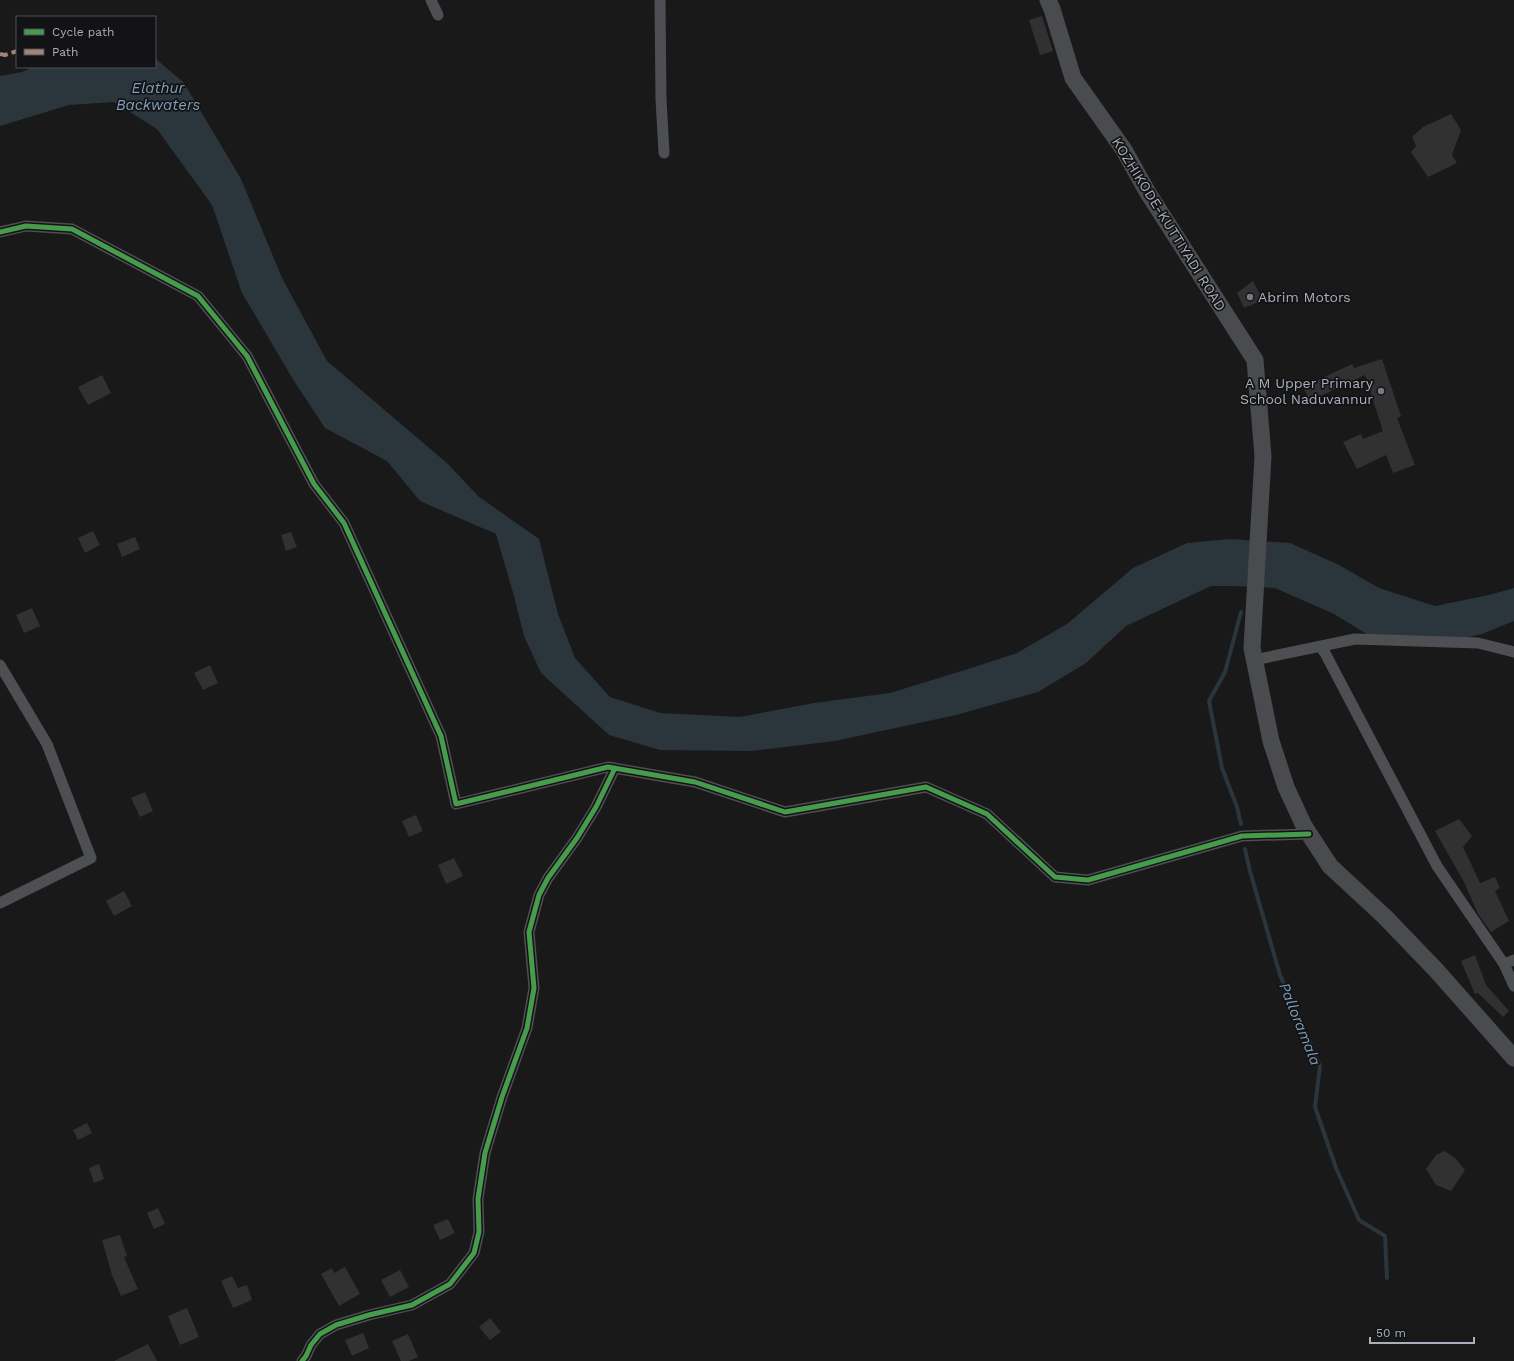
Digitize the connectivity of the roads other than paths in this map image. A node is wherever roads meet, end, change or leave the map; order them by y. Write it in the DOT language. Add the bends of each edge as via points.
graph roads {
  1 [pos="430,0"];
  2 [pos="660,0"];
  3 [pos="1048,0"];
  4 [pos="438,15"];
  5 [pos="664,153"];
  6 [pos="0,232"];
  7 [pos="1320,646"];
  8 [pos="1514,652"];
  9 [pos="1253,654"];
  10 [pos="0,665"];
  11 [pos="616,768"];
  12 [pos="1309,834"];
  13 [pos="0,902"];
  14 [pos="1509,962"];
  15 [pos="1514,986"];
  16 [pos="1514,1058"];
  17 [pos="302,1361"];
  1 -- 4 [label="street"];
  2 -- 5 [label="street"];
  3 -- 9 [label="main road, KOZHIKODE-KUTTIYADI ROAD" via="1073,78 1124,150 1148,193 1255,360 1263,456"];
  6 -- 11 [label="street" via="26,226 72,229 198,296 248,356 314,484 344,523 441,736 456,804 608,767"];
  7 -- 8 [label="street" via="1355,639 1478,643"];
  7 -- 9 [label="street"];
  7 -- 14 [label="street" via="1436,866"];
  9 -- 12 [label="main road, KOZHIKODE-KUTTIYADI ROAD" via="1271,741 1286,787"];
  10 -- 13 [label="street" via="47,744 91,858"];
  11 -- 12 [label="street" via="695,782 785,812 926,787 987,814 1055,877 1088,880 1242,836"];
  11 -- 17 [label="street" via="577,838 548,878 528,932 534,988 527,1028 485,1153 478,1199 479,1232 474,1253 450,1284 412,1305 369,1315 320,1334"];
  12 -- 16 [label="main road, KOZHIKODE-KUTTIYADI ROAD" via="1330,866 1386,917"];
  14 -- 15 [label="street"];
}
